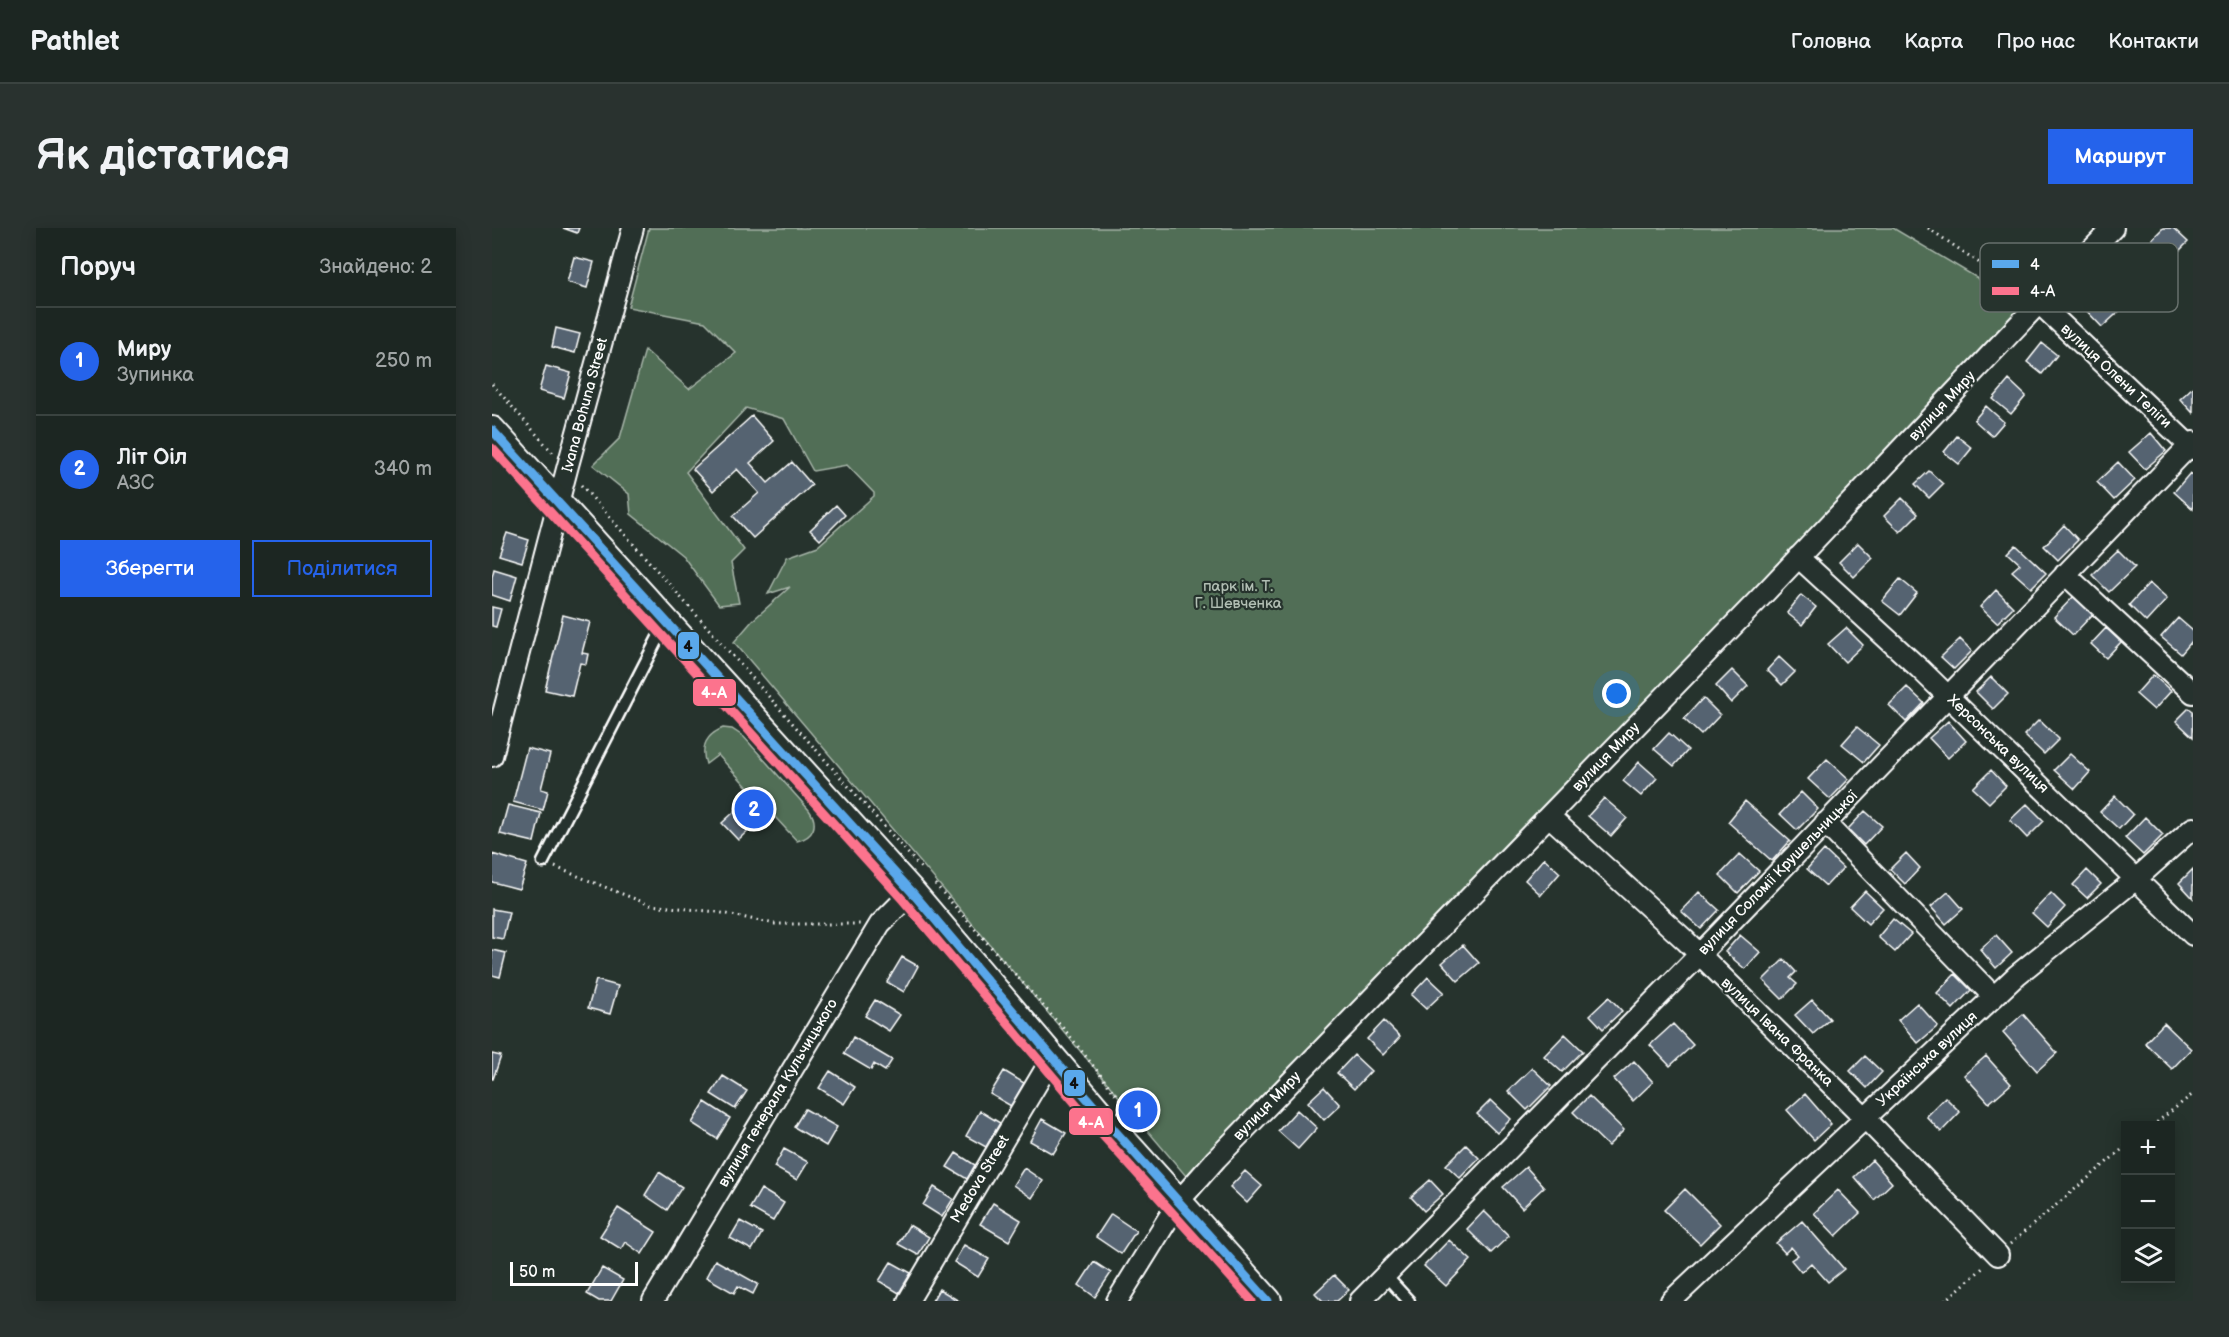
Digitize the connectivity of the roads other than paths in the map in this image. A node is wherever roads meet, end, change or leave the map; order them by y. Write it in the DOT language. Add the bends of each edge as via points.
graph roads {
  1 [pos="633,228"];
  2 [pos="2113,228"];
  3 [pos="2098,243"];
  4 [pos="2030,312"];
  5 [pos="2049,312"];
  6 [pos="492,429"];
  7 [pos="2192,445"];
  8 [pos="558,502"];
  9 [pos="1798,557"];
  10 [pos="2065,574"];
  11 [pos="666,622"];
  12 [pos="2193,693"];
  13 [pos="1947,695"];
  14 [pos="492,756"];
  15 [pos="1549,816"];
  16 [pos="1825,824"];
  17 [pos="2193,828"];
  18 [pos="543,862"];
  19 [pos="2136,879"];
  20 [pos="912,892"];
  21 [pos="2193,935"];
  22 [pos="1699,955"];
  23 [pos="1994,997"];
  24 [pos="1052,1058"];
  25 [pos="1865,1118"];
  26 [pos="1179,1201"];
  27 [pos="1998,1255"];
  28 [pos="1386,1275"];
  29 [pos="653,1301"];
  30 [pos="908,1301"];
  31 [pos="1117,1301"];
  32 [pos="1268,1301"];
  33 [pos="1360,1301"];
  34 [pos="1409,1301"];
  35 [pos="1671,1301"];
  1 -- 8 [label="street, Ivana Bohuna Street"];
  2 -- 3 [label="street, вулиця Миру"];
  4 -- 9 [label="street, вулиця Миру"];
  5 -- 7 [label="street, вулиця Олени Теліги"];
  6 -- 8 [label="street"];
  7 -- 10 [label="street, вулиця Соломії Крушельницької"];
  8 -- 11 [label="street"];
  8 -- 14 [label="street, Ivana Bohuna Street"];
  9 -- 13 [label="street, Херсонська вулиця"];
  9 -- 15 [label="street, вулиця Миру"];
  10 -- 12 [label="street"];
  10 -- 13 [label="street, вулиця Соломії Крушельницької"];
  11 -- 18 [label="lane"];
  11 -- 20 [label="street"];
  13 -- 16 [label="street, вулиця Соломії Крушельницької"];
  13 -- 19 [label="street, Херсонська вулиця"];
  15 -- 22 [label="street, вулиця Івана Франка"];
  15 -- 26 [label="street, вулиця Миру"];
  16 -- 22 [label="street, вулиця Соломії Крушельницької"];
  16 -- 23 [label="street"];
  17 -- 19 [label="street, Українська вулиця"];
  19 -- 21 [label="street, Херсонська вулиця"];
  19 -- 23 [label="street, Українська вулиця"];
  20 -- 24 [label="street"];
  20 -- 29 [label="street, вулиця генерала Кульчицького" via="880,924"];
  22 -- 25 [label="street, вулиця Івана Франка"];
  22 -- 28 [label="street, вулиця Соломії Крушельницької"];
  23 -- 25 [label="street, Українська вулиця"];
  24 -- 26 [label="street"];
  24 -- 30 [label="street, Medova Street"];
  25 -- 27 [label="street, вулиця Івана Франка"];
  25 -- 35 [label="street, Українська вулиця"];
  26 -- 31 [label="street, вулиця Миру"];
  26 -- 32 [label="street"];
  28 -- 33 [label="street, вулиця Соломії Крушельницької"];
  28 -- 34 [label="lane"];
}
